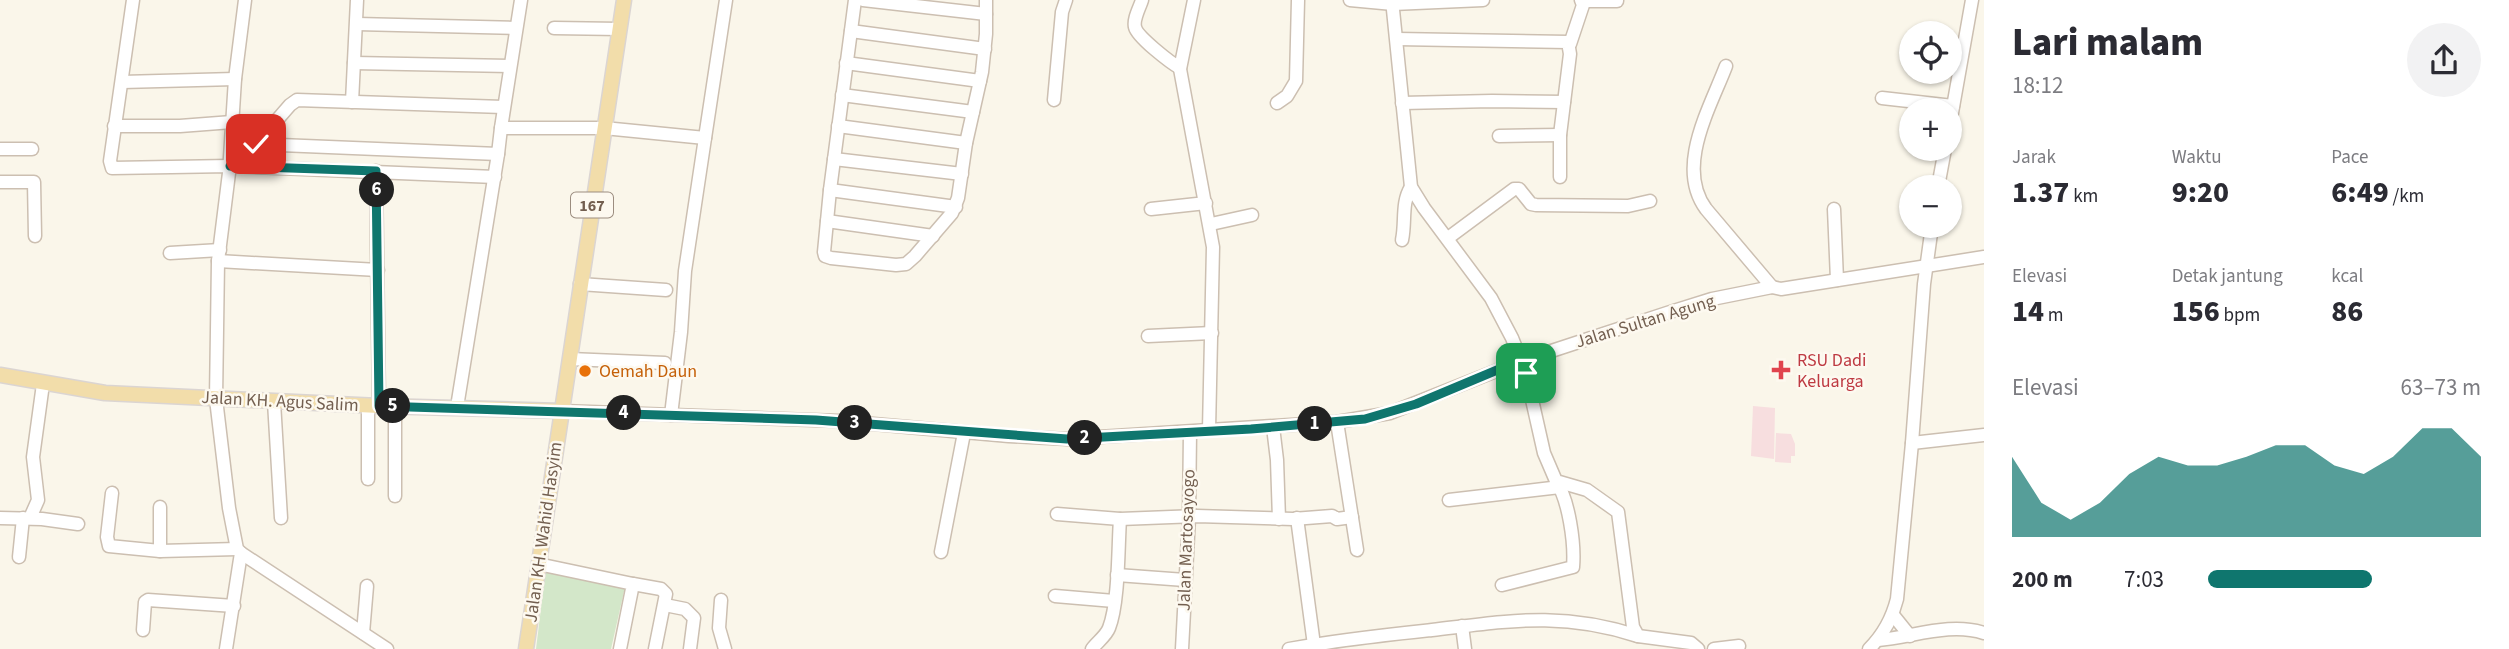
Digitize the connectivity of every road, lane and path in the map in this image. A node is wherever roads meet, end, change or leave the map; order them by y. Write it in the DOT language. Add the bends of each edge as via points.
graph roads {
  1 [pos="133,0"];
  2 [pos="245,0"];
  3 [pos="357,0"];
  4 [pos="521,0"];
  5 [pos="624,0"];
  6 [pos="726,0"];
  7 [pos="855,0"];
  8 [pos="863,0"];
  9 [pos="986,0"];
  10 [pos="1066,0"];
  11 [pos="1142,0"];
  12 [pos="1194,0"];
  13 [pos="1298,0"];
  14 [pos="1350,0"];
  15 [pos="1483,0"];
  16 [pos="1582,0"];
  17 [pos="1972,0"];
  18 [pos="1617,1"];
  19 [pos="1393,2"];
  20 [pos="986,14"];
  21 [pos="356,24"];
  22 [pos="516,28"];
  23 [pos="555,28"];
  24 [pos="620,29"];
  25 [pos="851,31"];
  26 [pos="1397,39"];
  27 [pos="1570,44"];
  28 [pos="985,49"];
  29 [pos="354,63"];
  30 [pos="846,63"];
  31 [pos="510,66"];
  32 [pos="1726,66"];
  33 [pos="1180,68"];
  34 [pos="235,79"];
  35 [pos="980,81"];
  36 [pos="122,82"];
  37 [pos="842,95"];
  38 [pos="1882,98"];
  39 [pos="1954,98"];
  40 [pos="1054,100"];
  41 [pos="1899,100"];
  42 [pos="352,102"];
  43 [pos="1564,102"];
  44 [pos="1277,103"];
  45 [pos="1402,103"];
  46 [pos="503,107"];
  47 [pos="973,112"];
  48 [pos="232,122"];
  49 [pos="114,126"];
  50 [pos="838,126"];
  51 [pos="501,128"];
  52 [pos="604,128"];
  53 [pos="1560,135"];
  54 [pos="1499,136"];
  55 [pos="705,138"];
  56 [pos="967,143"];
  57 [pos="256,144"];
  58 [pos="0,149"];
  59 [pos="32,149"];
  60 [pos="498,153"];
  61 [pos="834,159"];
  62 [pos="230,162"];
  63 [pos="376,171"];
  64 [pos="962,174"];
  65 [pos="495,177"];
  66 [pos="1560,177"];
  67 [pos="0,182"];
  68 [pos="1411,187"];
  69 [pos="830,190"];
  70 [pos="1650,201"];
  71 [pos="1206,203"];
  72 [pos="956,207"];
  73 [pos="1151,208"];
  74 [pos="1834,209"];
  75 [pos="1252,215"];
  76 [pos="827,221"];
  77 [pos="1211,224"];
  78 [pos="35,236"];
  79 [pos="933,236"];
  80 [pos="1448,238"];
  81 [pos="1930,238"];
  82 [pos="1402,240"];
  83 [pos="170,253"];
  84 [pos="219,255"];
  85 [pos="1984,257"];
  86 [pos="1927,266"];
  87 [pos="378,270"];
  88 [pos="1837,280"];
  89 [pos="580,284"];
  90 [pos="1772,287"];
  91 [pos="666,290"];
  92 [pos="1212,334"];
  93 [pos="1148,336"];
  94 [pos="570,359"];
  95 [pos="1521,360"];
  96 [pos="665,363"];
  97 [pos="0,375"];
  98 [pos="43,384"];
  99 [pos="216,399"];
  100 [pos="274,402"];
  101 [pos="373,406"];
  102 [pos="395,406"];
  103 [pos="457,407"];
  104 [pos="562,411"];
  105 [pos="671,415"];
  106 [pos="1337,422"];
  107 [pos="1273,427"];
  108 [pos="1209,430"];
  109 [pos="1190,432"];
  110 [pos="964,433"];
  111 [pos="1984,435"];
  112 [pos="1912,443"];
  113 [pos="368,480"];
  114 [pos="1558,484"];
  115 [pos="112,493"];
  116 [pos="395,496"];
  117 [pos="1449,500"];
  118 [pos="160,507"];
  119 [pos="1057,514"];
  120 [pos="1189,517"];
  121 [pos="1353,517"];
  122 [pos="0,518"];
  123 [pos="27,518"];
  124 [pos="281,518"];
  125 [pos="1297,518"];
  126 [pos="1120,519"];
  127 [pos="1279,519"];
  128 [pos="78,524"];
  129 [pos="1357,550"];
  130 [pos="160,551"];
  131 [pos="239,551"];
  132 [pos="941,552"];
  133 [pos="19,557"];
  134 [pos="538,564"];
  135 [pos="1117,575"];
  136 [pos="1185,580"];
  137 [pos="633,584"];
  138 [pos="1502,585"];
  139 [pos="367,586"];
  140 [pos="1055,596"];
  141 [pos="721,600"];
  142 [pos="1114,601"];
  143 [pos="665,605"];
  144 [pos="234,606"];
  145 [pos="1893,615"];
  146 [pos="1462,626"];
  147 [pos="143,630"];
  148 [pos="1984,632"];
  149 [pos="363,633"];
  150 [pos="1638,636"];
  151 [pos="1910,636"];
  152 [pos="1876,645"];
  153 [pos="1739,646"];
  154 [pos="1316,647"];
  155 [pos="226,649"];
  156 [pos="387,649"];
  157 [pos="526,649"];
  158 [pos="620,649"];
  159 [pos="655,649"];
  160 [pos="690,649"];
  161 [pos="725,649"];
  162 [pos="1092,649"];
  163 [pos="1182,649"];
  164 [pos="1290,649"];
  165 [pos="1465,649"];
  166 [pos="1698,649"];
  167 [pos="1714,649"];
  1 -- 36 [label="street"];
  2 -- 34 [label="street"];
  3 -- 21 [label="street"];
  4 -- 22 [label="street"];
  5 -- 24 [label="main road, Jalan KH. Wahid Hasyim / 167"];
  6 -- 55 [label="street"];
  7 -- 25 [label="street"];
  8 -- 20 [label="street"];
  9 -- 20 [label="street"];
  10 -- 40 [label="street"];
  11 -- 33 [label="street" via="1136,31"];
  12 -- 33 [label="street"];
  13 -- 44 [label="street" via="1296,81"];
  14 -- 19 [label="street"];
  15 -- 19 [label="street"];
  16 -- 18 [label="street"];
  16 -- 27 [label="street"];
  17 -- 39 [label="street"];
  19 -- 26 [label="street"];
  20 -- 28 [label="street"];
  21 -- 22 [label="street"];
  21 -- 29 [label="street"];
  22 -- 31 [label="street"];
  23 -- 24 [label="street"];
  24 -- 52 [label="main road, Jalan KH. Wahid Hasyim / 167"];
  25 -- 28 [label="street"];
  25 -- 30 [label="street"];
  26 -- 27 [label="street"];
  26 -- 45 [label="street"];
  27 -- 43 [label="street"];
  28 -- 35 [label="street"];
  29 -- 31 [label="street"];
  29 -- 42 [label="street"];
  30 -- 35 [label="street"];
  30 -- 37 [label="street"];
  31 -- 46 [label="street"];
  32 -- 90 [label="street" via="1698,141 1696,190 1706,209"];
  33 -- 71 [label="street"];
  34 -- 36 [label="street"];
  34 -- 48 [label="street"];
  35 -- 47 [label="street"];
  36 -- 49 [label="street"];
  37 -- 47 [label="street"];
  37 -- 50 [label="street"];
  38 -- 41 [label="street"];
  42 -- 46 [label="street"];
  42 -- 57 [label="street" via="293,102"];
  43 -- 45 [label="street"];
  43 -- 53 [label="street"];
  45 -- 68 [label="street"];
  46 -- 51 [label="street"];
  47 -- 56 [label="street"];
  48 -- 49 [label="street"];
  48 -- 62 [label="street"];
  49 -- 62 [label="street" via="112,168"];
  50 -- 56 [label="street"];
  50 -- 61 [label="street"];
  51 -- 52 [label="street"];
  51 -- 60 [label="street"];
  52 -- 55 [label="street"];
  52 -- 89 [label="main road, Jalan KH. Wahid Hasyim / 167"];
  53 -- 54 [label="street"];
  53 -- 66 [label="street"];
  55 -- 105 [label="street" via="685,271"];
  56 -- 64 [label="street"];
  57 -- 60 [label="street"];
  57 -- 62 [label="street"];
  58 -- 59 [label="street"];
  60 -- 65 [label="street"];
  61 -- 64 [label="street"];
  61 -- 69 [label="street"];
  62 -- 63 [label="street"];
  62 -- 84 [label="street"];
  63 -- 65 [label="street"];
  63 -- 87 [label="street"];
  64 -- 72 [label="street"];
  65 -- 103 [label="street"];
  67 -- 78 [label="street" via="34,182"];
  68 -- 80 [label="street"];
  68 -- 82 [label="street" via="1404,202"];
  69 -- 72 [label="street"];
  69 -- 76 [label="street"];
  70 -- 80 [label="street" via="1629,206 1536,205 1514,189"];
  71 -- 73 [label="street"];
  71 -- 77 [label="street"];
  72 -- 79 [label="street"];
  74 -- 88 [label="street"];
  75 -- 77 [label="street"];
  76 -- 79 [label="street"];
  76 -- 79 [label="street" via="824,252 831,258 906,264"];
  77 -- 92 [label="street"];
  80 -- 95 [label="street" via="1491,298"];
  81 -- 86 [label="street"];
  83 -- 84 [label="street"];
  84 -- 87 [label="street"];
  84 -- 99 [label="street"];
  85 -- 86 [label="street, Jalan Sultan Agung"];
  86 -- 88 [label="street, Jalan Sultan Agung"];
  86 -- 112 [label="street"];
  87 -- 101 [label="street"];
  88 -- 90 [label="street, Jalan Sultan Agung"];
  89 -- 91 [label="street"];
  89 -- 94 [label="main road, Jalan KH. Wahid Hasyim / 167"];
  90 -- 95 [label="street, Jalan Sultan Agung" via="1712,299"];
  92 -- 93 [label="street"];
  92 -- 108 [label="street"];
  94 -- 96 [label="street"];
  94 -- 104 [label="main road, Jalan KH. Wahid Hasyim / 167"];
  95 -- 106 [label="street, Jalan Sultan Agung" via="1390,413"];
  95 -- 114 [label="street" via="1544,453"];
  97 -- 98 [label="main road, Jalan KH. Agus Salim"];
  98 -- 99 [label="main road, Jalan KH. Agus Salim" via="104,393"];
  98 -- 123 [label="street" via="33,457 38,500"];
  99 -- 100 [label="main road, Jalan KH. Agus Salim"];
  99 -- 131 [label="street"];
  100 -- 101 [label="main road, Jalan KH. Agus Salim"];
  100 -- 124 [label="street"];
  101 -- 102 [label="main road, Jalan KH. Agus Salim"];
  101 -- 113 [label="street"];
  102 -- 103 [label="main road, Jalan KH. Agus Salim"];
  102 -- 116 [label="street"];
  103 -- 104 [label="main road, Jalan KH. Agus Salim"];
  104 -- 105 [label="street, Jalan Sultan Agung"];
  104 -- 134 [label="main road, Jalan KH. Wahid Hasyim / 167"];
  105 -- 110 [label="street, Jalan Sultan Agung" via="840,421"];
  106 -- 107 [label="street, Jalan Sultan Agung"];
  106 -- 121 [label="street"];
  107 -- 108 [label="street, Jalan Sultan Agung"];
  107 -- 127 [label="street"];
  108 -- 109 [label="street, Jalan Sultan Agung"];
  109 -- 110 [label="street, Jalan Sultan Agung" via="1067,439"];
  109 -- 120 [label="street, Jalan Martosayogo"];
  110 -- 132 [label="street"];
  111 -- 112 [label="street"];
  112 -- 145 [label="street"];
  114 -- 117 [label="street"];
  114 -- 138 [label="street" via="1565,498 1573,567"];
  114 -- 150 [label="street" via="1587,490 1618,512 1633,627"];
  115 -- 130 [label="street" via="109,545"];
  118 -- 130 [label="street"];
  119 -- 126 [label="street"];
  120 -- 126 [label="street"];
  120 -- 127 [label="street"];
  120 -- 136 [label="street, Jalan Martosayogo"];
  121 -- 125 [label="street"];
  121 -- 129 [label="street"];
  122 -- 123 [label="street"];
  123 -- 128 [label="street"];
  123 -- 133 [label="street"];
  125 -- 127 [label="street"];
  125 -- 154 [label="street"];
  126 -- 135 [label="street"];
  130 -- 131 [label="street"];
  131 -- 144 [label="street"];
  131 -- 149 [label="street"];
  134 -- 137 [label="street"];
  134 -- 157 [label="main road, Jalan KH. Wahid Hasyim / 167"];
  135 -- 136 [label="street"];
  135 -- 142 [label="street"];
  136 -- 163 [label="street, Jalan Martosayogo"];
  137 -- 143 [label="street" via="664,590"];
  137 -- 158 [label="street"];
  139 -- 149 [label="street"];
  140 -- 142 [label="street"];
  141 -- 161 [label="street" via="719,628"];
  142 -- 162 [label="street" via="1108,630"];
  143 -- 159 [label="street"];
  143 -- 160 [label="street" via="692,614"];
  144 -- 147 [label="street" via="148,600"];
  144 -- 155 [label="street"];
  145 -- 151 [label="street"];
  145 -- 152 [label="street"];
  146 -- 150 [label="street" via="1548,618"];
  146 -- 154 [label="street"];
  146 -- 165 [label="street"];
  148 -- 151 [label="street" via="1963,628"];
  149 -- 156 [label="street"];
  150 -- 166 [label="street" via="1690,643"];
  151 -- 152 [label="street"];
  153 -- 167 [label="street"];
  154 -- 164 [label="street"];
}
